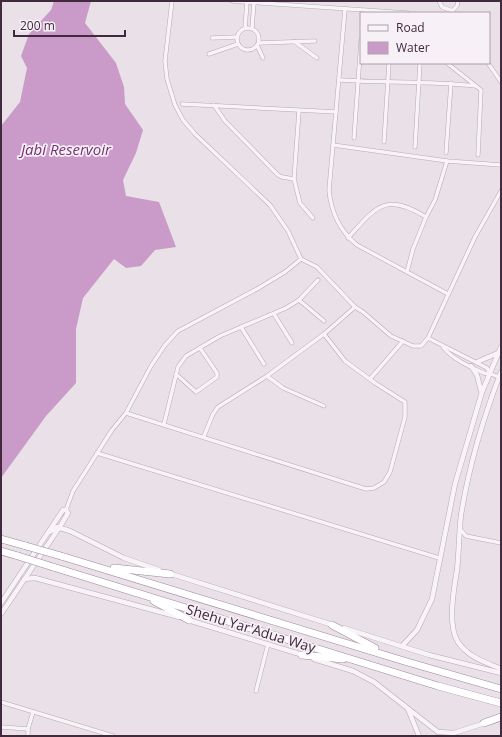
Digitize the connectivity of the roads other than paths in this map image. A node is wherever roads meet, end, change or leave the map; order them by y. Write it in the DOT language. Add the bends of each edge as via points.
graph roads {
  1 [pos="172,1"];
  2 [pos="232,1"];
  3 [pos="439,1"];
  4 [pos="458,1"];
  5 [pos="247,2"];
  6 [pos="254,3"];
  7 [pos="345,9"];
  8 [pos="392,12"];
  9 [pos="451,12"];
  10 [pos="245,28"];
  11 [pos="252,28"];
  12 [pos="237,37"];
  13 [pos="212,38"];
  14 [pos="315,41"];
  15 [pos="294,42"];
  16 [pos="238,44"];
  17 [pos="258,44"];
  18 [pos="209,54"];
  19 [pos="360,55"];
  20 [pos="263,58"];
  21 [pos="317,58"];
  22 [pos="389,64"];
  23 [pos="420,64"];
  24 [pos="449,64"];
  25 [pos="489,64"];
  26 [pos="340,80"];
  27 [pos="358,82"];
  28 [pos="418,82"];
  29 [pos="501,82"];
  30 [pos="388,83"];
  31 [pos="451,83"];
  32 [pos="476,86"];
  33 [pos="182,104"];
  34 [pos="214,105"];
  35 [pos="299,111"];
  36 [pos="336,112"];
  37 [pos="354,138"];
  38 [pos="384,142"];
  39 [pos="333,145"];
  40 [pos="415,147"];
  41 [pos="446,153"];
  42 [pos="478,155"];
  43 [pos="447,161"];
  44 [pos="501,165"];
  45 [pos="294,179"];
  46 [pos="501,191"];
  47 [pos="426,217"];
  48 [pos="313,218"];
  49 [pos="348,238"];
  50 [pos="301,259"];
  51 [pos="407,272"];
  52 [pos="318,280"];
  53 [pos="448,294"];
  54 [pos="299,300"];
  55 [pos="355,307"];
  56 [pos="274,314"];
  57 [pos="324,321"];
  58 [pos="241,327"];
  59 [pos="324,334"];
  60 [pos="428,338"];
  61 [pos="403,341"];
  62 [pos="292,343"];
  63 [pos="442,346"];
  64 [pos="501,347"];
  65 [pos="200,348"];
  66 [pos="498,352"];
  67 [pos="477,362"];
  68 [pos="264,364"];
  69 [pos="471,366"];
  70 [pos="490,373"];
  71 [pos="176,374"];
  72 [pos="500,374"];
  73 [pos="267,376"];
  74 [pos="370,379"];
  75 [pos="482,392"];
  76 [pos="324,406"];
  77 [pos="126,413"];
  78 [pos="164,424"];
  79 [pos="204,436"];
  80 [pos="97,453"];
  81 [pos="66,510"];
  82 [pos="65,518"];
  83 [pos="60,527"];
  84 [pos="460,529"];
  85 [pos="70,531"];
  86 [pos="50,532"];
  87 [pos="466,536"];
  88 [pos="1,539"];
  89 [pos="459,539"];
  90 [pos="501,543"];
  91 [pos="1,551"];
  92 [pos="439,558"];
  93 [pos="81,562"];
  94 [pos="28,563"];
  95 [pos="29,573"];
  96 [pos="170,574"];
  97 [pos="35,578"];
  98 [pos="24,579"];
  99 [pos="119,588"];
  100 [pos="1,604"];
  101 [pos="1,614"];
  102 [pos="189,620"];
  103 [pos="332,625"];
  104 [pos="268,644"];
  105 [pos="402,646"];
  106 [pos="302,655"];
  107 [pos="389,656"];
  108 [pos="483,662"];
  109 [pos="375,666"];
  110 [pos="481,669"];
  111 [pos="501,669"];
  112 [pos="501,672"];
  113 [pos="501,689"];
  114 [pos="256,691"];
  115 [pos="1,702"];
  116 [pos="501,703"];
  117 [pos="408,708"];
  118 [pos="33,712"];
  119 [pos="501,717"];
  120 [pos="501,720"];
  121 [pos="484,723"];
  122 [pos="1,727"];
  123 [pos="28,729"];
  124 [pos="464,730"];
  125 [pos="28,736"];
  126 [pos="113,736"];
  127 [pos="419,736"];
  128 [pos="452,736"];
  1 -- 50 [label="street" via="165,61 167,79 183,120 278,216"];
  2 -- 5 [label="street"];
  3 -- 9 [label="street" via="442,7"];
  4 -- 9 [label="street"];
  5 -- 6 [label="street"];
  5 -- 10 [label="street"];
  6 -- 7 [label="street"];
  6 -- 11 [label="street"];
  7 -- 8 [label="street"];
  7 -- 26 [label="street"];
  10 -- 11 [label="street"];
  10 -- 12 [label="street"];
  11 -- 17 [label="street" via="259,35"];
  12 -- 13 [label="street"];
  12 -- 16 [label="street"];
  14 -- 15 [label="street"];
  15 -- 17 [label="street"];
  15 -- 21 [label="street"];
  16 -- 17 [label="street" via="246,50"];
  16 -- 18 [label="street"];
  17 -- 20 [label="street"];
  19 -- 27 [label="street"];
  22 -- 30 [label="street"];
  23 -- 28 [label="street"];
  24 -- 32 [label="street"];
  25 -- 29 [label="street"];
  26 -- 27 [label="street"];
  26 -- 36 [label="street"];
  27 -- 30 [label="street"];
  27 -- 37 [label="street"];
  28 -- 30 [label="street"];
  28 -- 31 [label="street"];
  28 -- 40 [label="street"];
  30 -- 38 [label="street"];
  31 -- 32 [label="street"];
  31 -- 41 [label="street"];
  32 -- 42 [label="street" via="482,95"];
  33 -- 34 [label="street"];
  34 -- 35 [label="street"];
  34 -- 45 [label="street" via="225,121 278,175"];
  35 -- 36 [label="street"];
  35 -- 45 [label="street"];
  36 -- 39 [label="street"];
  39 -- 43 [label="street"];
  39 -- 49 [label="street" via="330,202"];
  43 -- 44 [label="street"];
  43 -- 47 [label="street" via="435,200"];
  45 -- 48 [label="street" via="300,203"];
  46 -- 53 [label="street" via="475,237"];
  47 -- 49 [label="street" via="408,206 387,205 371,213"];
  47 -- 51 [label="street" via="413,248"];
  49 -- 51 [label="street"];
  50 -- 55 [label="street" via="317,267"];
  50 -- 77 [label="street" via="257,289 178,332 151,366"];
  51 -- 53 [label="street"];
  52 -- 54 [label="street"];
  53 -- 60 [label="street"];
  54 -- 56 [label="street"];
  54 -- 57 [label="street"];
  55 -- 59 [label="street"];
  55 -- 61 [label="street" via="391,336"];
  56 -- 58 [label="street"];
  56 -- 62 [label="street"];
  58 -- 65 [label="street"];
  58 -- 68 [label="street"];
  59 -- 73 [label="street"];
  59 -- 74 [label="street" via="346,361"];
  60 -- 61 [label="street" via="421,346 413,346"];
  60 -- 63 [label="street"];
  61 -- 74 [label="street"];
  63 -- 67 [label="street"];
  63 -- 69 [label="street" via="449,355"];
  64 -- 66 [label="street"];
  65 -- 71 [label="street" via="181,362"];
  65 -- 71 [label="street" via="218,377 196,392"];
  66 -- 67 [label="street"];
  66 -- 70 [label="street"];
  67 -- 70 [label="street"];
  69 -- 70 [label="street" via="485,374"];
  69 -- 75 [label="street" via="477,375"];
  70 -- 72 [label="street"];
  70 -- 75 [label="street"];
  71 -- 78 [label="street"];
  72 -- 84 [label="street" via="485,414 471,468"];
  73 -- 76 [label="street" via="283,388"];
  73 -- 79 [label="street" via="218,407"];
  74 -- 79 [label="street" via="405,402 405,417 393,466 387,478 374,488 366,489"];
  75 -- 92 [label="street" via="455,484"];
  77 -- 78 [label="street"];
  77 -- 80 [label="street"];
  78 -- 79 [label="street"];
  80 -- 81 [label="street" via="73,491"];
  80 -- 92 [label="street"];
  81 -- 82 [label="street" via="68,513"];
  81 -- 86 [label="street" via="63,510"];
  82 -- 83 [label="street"];
  82 -- 85 [label="street" via="66,527"];
  83 -- 85 [label="street"];
  83 -- 86 [label="street"];
  83 -- 95 [label="street"];
  84 -- 87 [label="street"];
  84 -- 89 [label="street"];
  85 -- 96 [label="street" via="124,558"];
  86 -- 94 [label="street"];
  87 -- 89 [label="street"];
  87 -- 90 [label="street"];
  88 -- 93 [label="highway, Shehu Yar'Adua Way, bridge"];
  89 -- 108 [label="street" via="452,613 457,640 472,656"];
  91 -- 99 [label="highway, Shehu Yar'Adua Way, bridge"];
  92 -- 105 [label="street" via="432,599 417,630"];
  93 -- 96 [label="highway" via="110,568"];
  93 -- 107 [label="highway, Shehu Yar'Adua Way"];
  94 -- 95 [label="street"];
  94 -- 100 [label="street"];
  95 -- 97 [label="street"];
  95 -- 98 [label="street"];
  96 -- 103 [label="street"];
  97 -- 98 [label="street"];
  97 -- 102 [label="street"];
  98 -- 101 [label="street"];
  99 -- 102 [label="highway" via="154,601"];
  99 -- 109 [label="highway, Shehu Yar'Adua Way"];
  102 -- 104 [label="street"];
  103 -- 105 [label="street"];
  103 -- 107 [label="highway"];
  104 -- 106 [label="street"];
  104 -- 114 [label="street"];
  105 -- 110 [label="street"];
  106 -- 109 [label="highway"];
  106 -- 117 [label="street" via="365,677"];
  107 -- 113 [label="highway, Shehu Yar'Adua Way"];
  108 -- 110 [label="street"];
  108 -- 111 [label="street"];
  109 -- 116 [label="highway, Shehu Yar'Adua Way"];
  110 -- 112 [label="street"];
  115 -- 118 [label="street"];
  117 -- 124 [label="street" via="438,732"];
  117 -- 127 [label="street"];
  118 -- 123 [label="street"];
  118 -- 126 [label="street"];
  119 -- 121 [label="highway"];
  120 -- 121 [label="street"];
  121 -- 124 [label="street"];
  122 -- 123 [label="street"];
  123 -- 125 [label="street"];
  124 -- 128 [label="street"];
}
